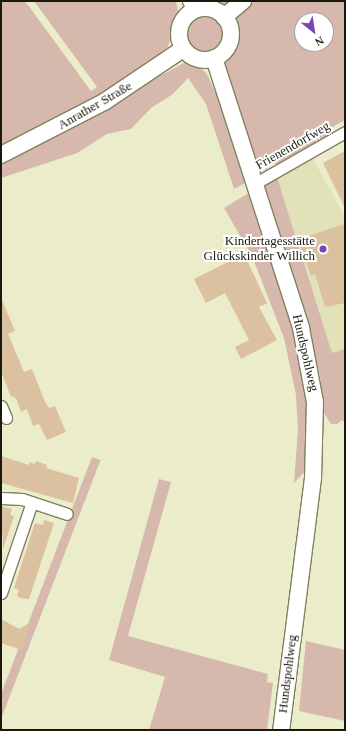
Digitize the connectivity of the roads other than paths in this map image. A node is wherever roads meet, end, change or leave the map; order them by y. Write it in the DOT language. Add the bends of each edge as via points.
graph roads {
  1 [pos="243,1"];
  2 [pos="190,6"];
  3 [pos="224,17"];
  4 [pos="183,49"];
  5 [pos="214,58"];
  6 [pos="345,132"];
  7 [pos="1,155"];
  8 [pos="254,184"];
  9 [pos="1,406"];
  10 [pos="6,418"];
  11 [pos="1,498"];
  12 [pos="32,502"];
  13 [pos="66,514"];
  14 [pos="1,593"];
  15 [pos="281,730"];
  1 -- 3 [label="street"];
  2 -- 3 [label="street" via="210,9"];
  2 -- 4 [label="street" via="180,28"];
  3 -- 5 [label="street" via="229,28 230,40 224,51"];
  4 -- 5 [label="street" via="198,59"];
  4 -- 7 [label="street, Anrather Straße" via="104,102"];
  5 -- 8 [label="street, Hundspohlweg"];
  6 -- 8 [label="street, Frienendorfweg"];
  8 -- 15 [label="street, Hundspohlweg" via="304,339 311,367 316,414 314,478"];
  9 -- 10 [label="street"];
  11 -- 12 [label="street"];
  12 -- 13 [label="street"];
  12 -- 14 [label="street"];
}
